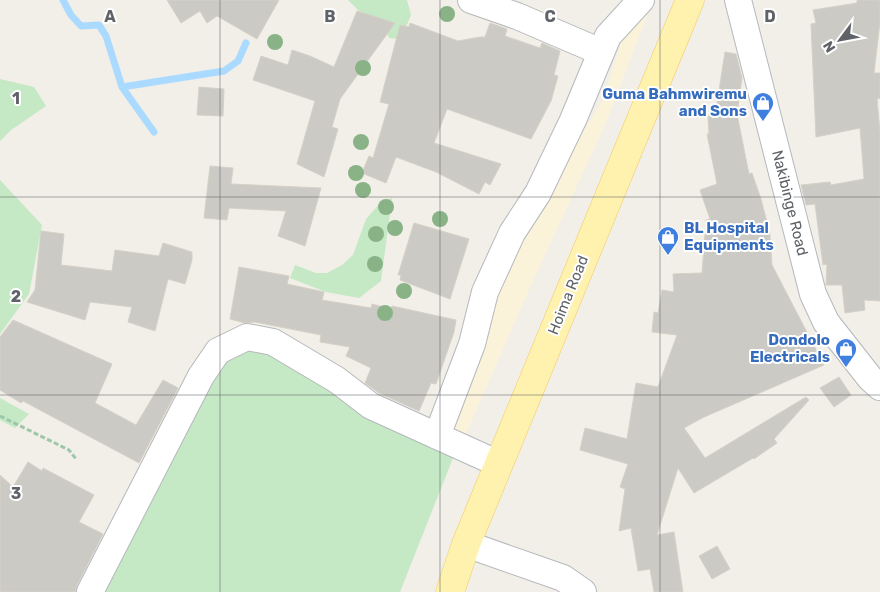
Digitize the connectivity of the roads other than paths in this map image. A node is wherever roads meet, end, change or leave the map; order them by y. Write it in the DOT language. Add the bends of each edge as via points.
graph roads {
  1 [pos="470,0"];
  2 [pos="640,0"];
  3 [pos="690,0"];
  4 [pos="738,0"];
  5 [pos="601,52"];
  6 [pos="877,376"];
  7 [pos="437,436"];
  8 [pos="499,464"];
  9 [pos="466,544"];
  10 [pos="550,584"];
  11 [pos="90,592"];
  12 [pos="450,592"];
  13 [pos="583,592"];
  1 -- 5 [label="street"];
  2 -- 5 [label="street" via="608,36"];
  3 -- 8 [label="main road, Hoima Road"];
  4 -- 6 [label="street, Nakibinge Road" via="813,294 826,322"];
  5 -- 7 [label="street" via="538,193 512,233 485,292 472,344"];
  7 -- 8 [label="street"];
  7 -- 11 [label="street" via="371,406 337,380 273,342 247,337 218,350"];
  8 -- 9 [label="main road, Hoima Road"];
  9 -- 10 [label="street"];
  9 -- 12 [label="main road, Hoima Road"];
  10 -- 13 [label="street" via="563,578"];
}
